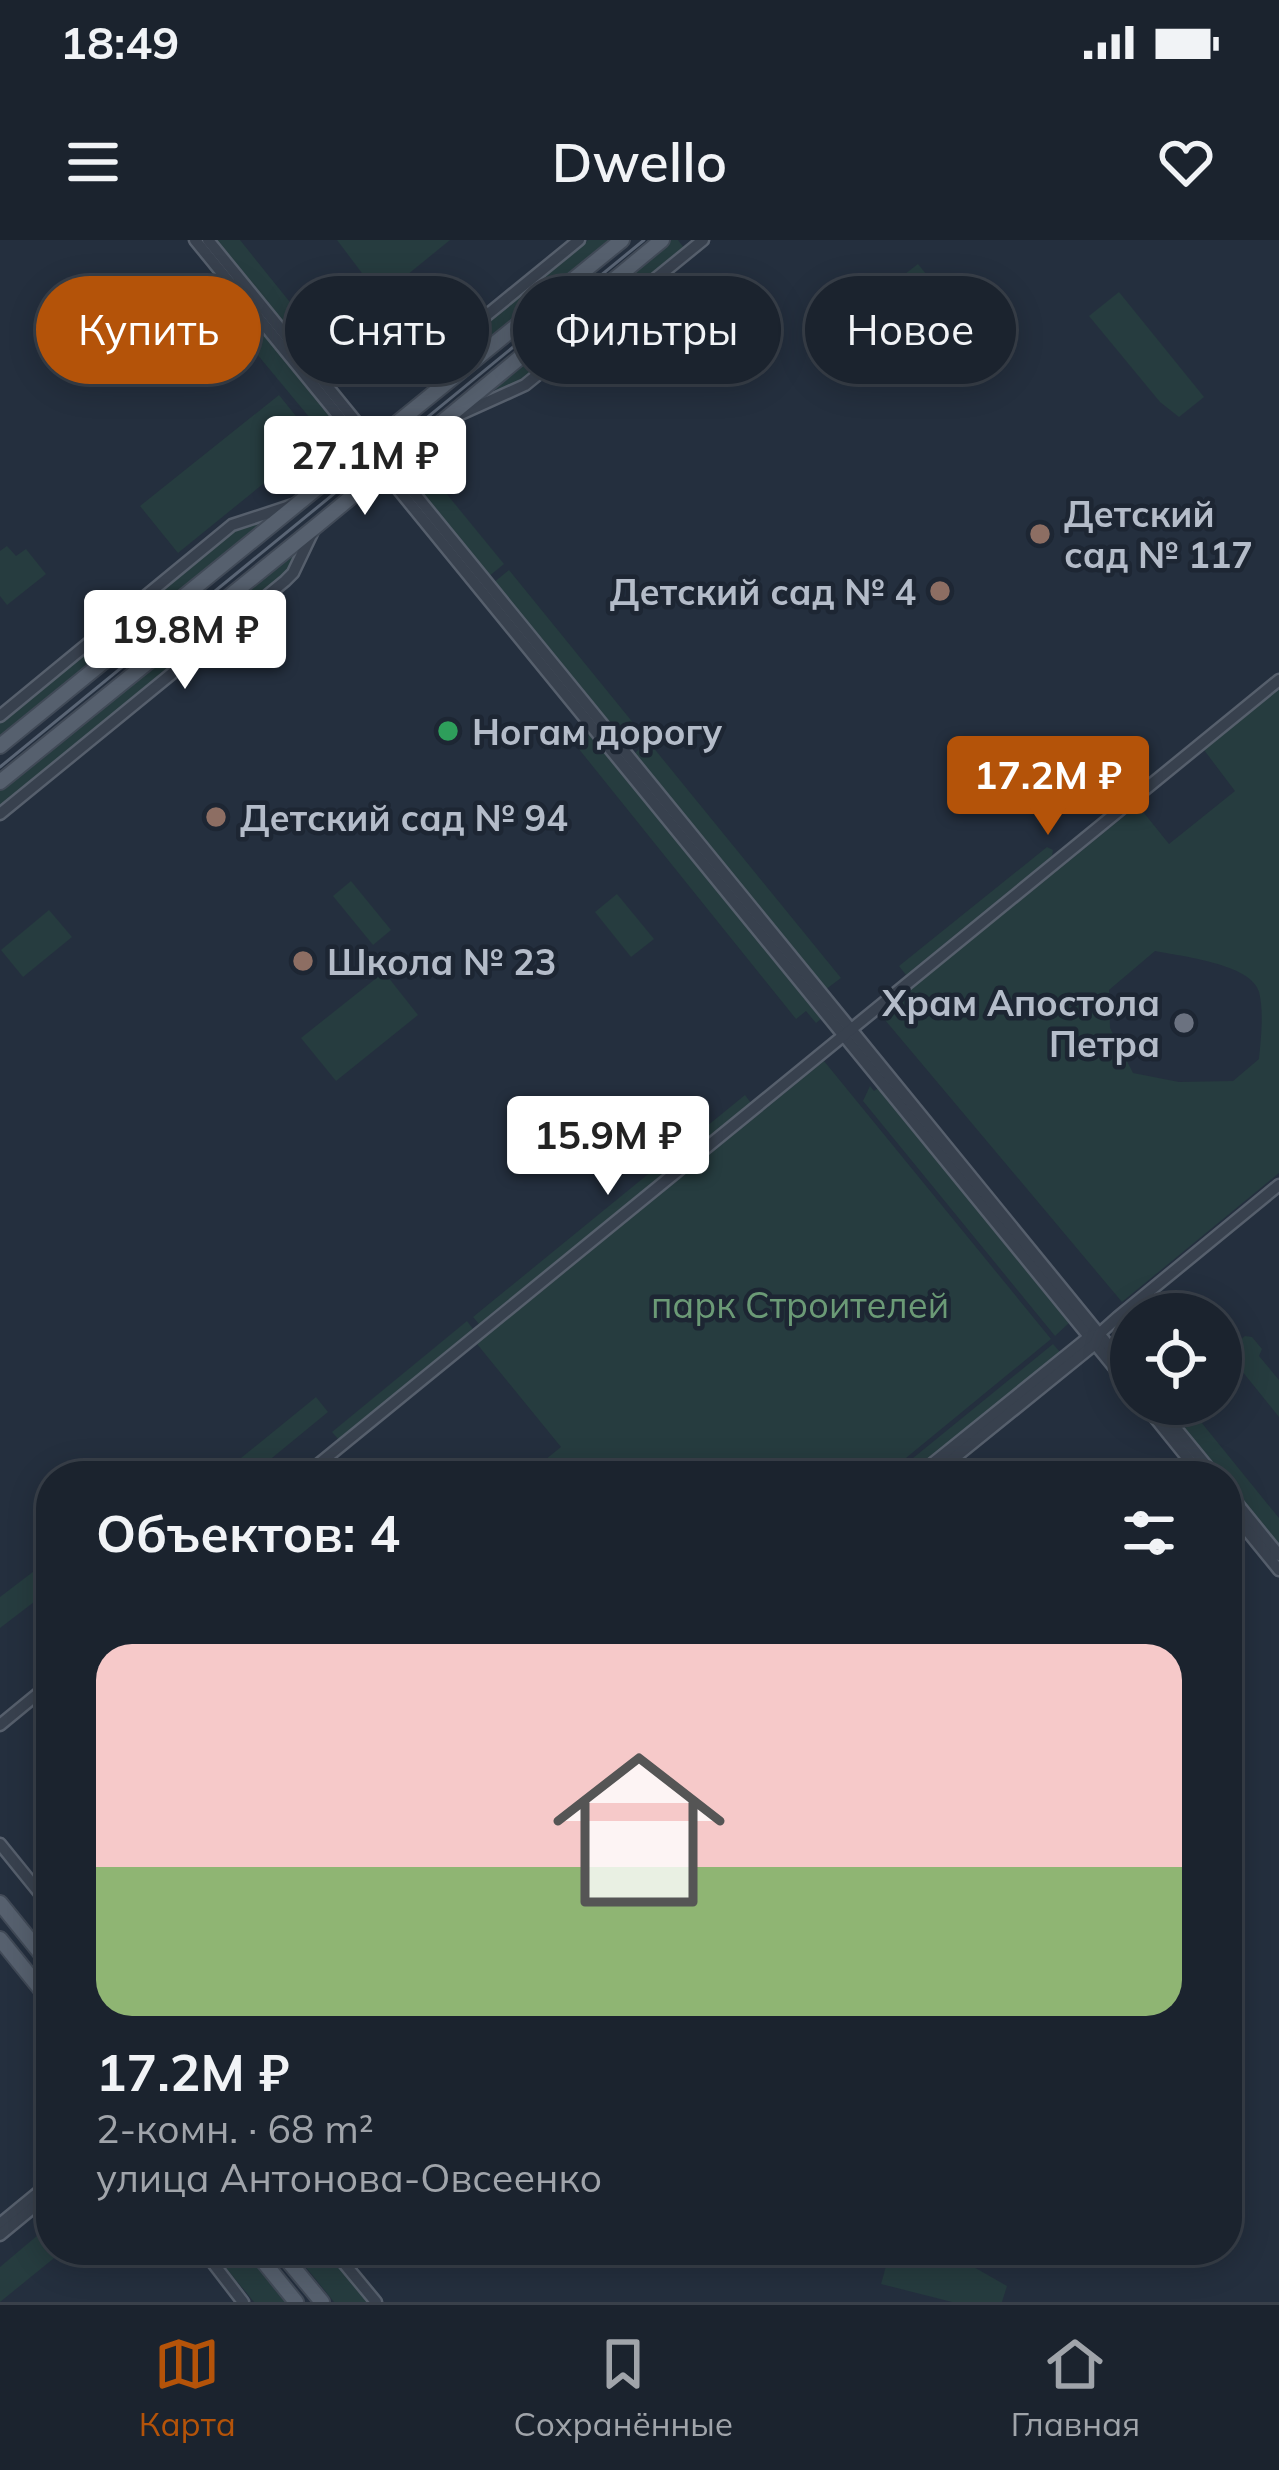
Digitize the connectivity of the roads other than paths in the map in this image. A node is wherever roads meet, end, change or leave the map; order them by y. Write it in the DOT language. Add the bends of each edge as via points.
graph roads {
  1 [pos="195,240"];
  2 [pos="208,240"];
  3 [pos="578,240"];
  4 [pos="622,240"];
  5 [pos="662,240"];
  6 [pos="703,240"];
  7 [pos="443,385"];
  8 [pos="443,422"];
  9 [pos="368,446"];
  10 [pos="386,468"];
  11 [pos="299,503"];
  12 [pos="315,527"];
  13 [pos="1279,680"];
  14 [pos="0,716"];
  15 [pos="0,746"];
  16 [pos="0,782"];
  17 [pos="0,814"];
  18 [pos="847,1033"];
  19 [pos="1279,1185"];
  20 [pos="1094,1338"];
  21 [pos="1110,1353"];
  22 [pos="1110,1360"];
  23 [pos="1161,1425"];
  24 [pos="1173,1425"];
  25 [pos="322,1461"];
  26 [pos="936,1461"];
  27 [pos="950,1461"];
  28 [pos="1190,1461"];
  29 [pos="1203,1461"];
  30 [pos="1242,1509"];
  31 [pos="1242,1525"];
  32 [pos="1279,1555"];
  33 [pos="1279,1570"];
  34 [pos="36,1695"];
  35 [pos="0,1725"];
  36 [pos="0,1844"];
  37 [pos="36,1888"];
  38 [pos="0,1903"];
  39 [pos="0,1939"];
  40 [pos="36,1947"];
  41 [pos="36,1983"];
  42 [pos="36,2194"];
  43 [pos="36,2205"];
  44 [pos="0,2224"];
  45 [pos="0,2235"];
  46 [pos="214,2265"];
  47 [pos="266,2265"];
  48 [pos="291,2265"];
  49 [pos="345,2265"];
  50 [pos="243,2302"];
  51 [pos="296,2302"];
  52 [pos="322,2302"];
  53 [pos="376,2302"];
  1 -- 9 [label="street"];
  2 -- 9 [label="street"];
  3 -- 7 [label="street" via="476,324"];
  4 -- 7 [label="main road"];
  5 -- 8 [label="main road"];
  6 -- 8 [label="street" via="525,386"];
  7 -- 9 [label="main road"];
  8 -- 10 [label="main road"];
  9 -- 10 [label="street"];
  9 -- 11 [label="main road"];
  10 -- 12 [label="main road"];
  10 -- 18 [label="street"];
  11 -- 14 [label="street" via="232,525"];
  11 -- 15 [label="main road"];
  12 -- 16 [label="main road"];
  12 -- 17 [label="street" via="285,581"];
  13 -- 18 [label="street"];
  18 -- 20 [label="street"];
  18 -- 25 [label="street"];
  19 -- 20 [label="street"];
  20 -- 21 [label="street"];
  20 -- 22 [label="street"];
  20 -- 26 [label="street"];
  20 -- 27 [label="street"];
  23 -- 28 [label="street"];
  24 -- 29 [label="street"];
  30 -- 32 [label="street"];
  31 -- 33 [label="street"];
  34 -- 35 [label="street"];
  36 -- 37 [label="street"];
  38 -- 40 [label="main road"];
  39 -- 41 [label="main road"];
  42 -- 44 [label="street"];
  43 -- 45 [label="street"];
  46 -- 50 [label="street"];
  47 -- 51 [label="main road"];
  48 -- 52 [label="main road"];
  49 -- 53 [label="street"];
}
